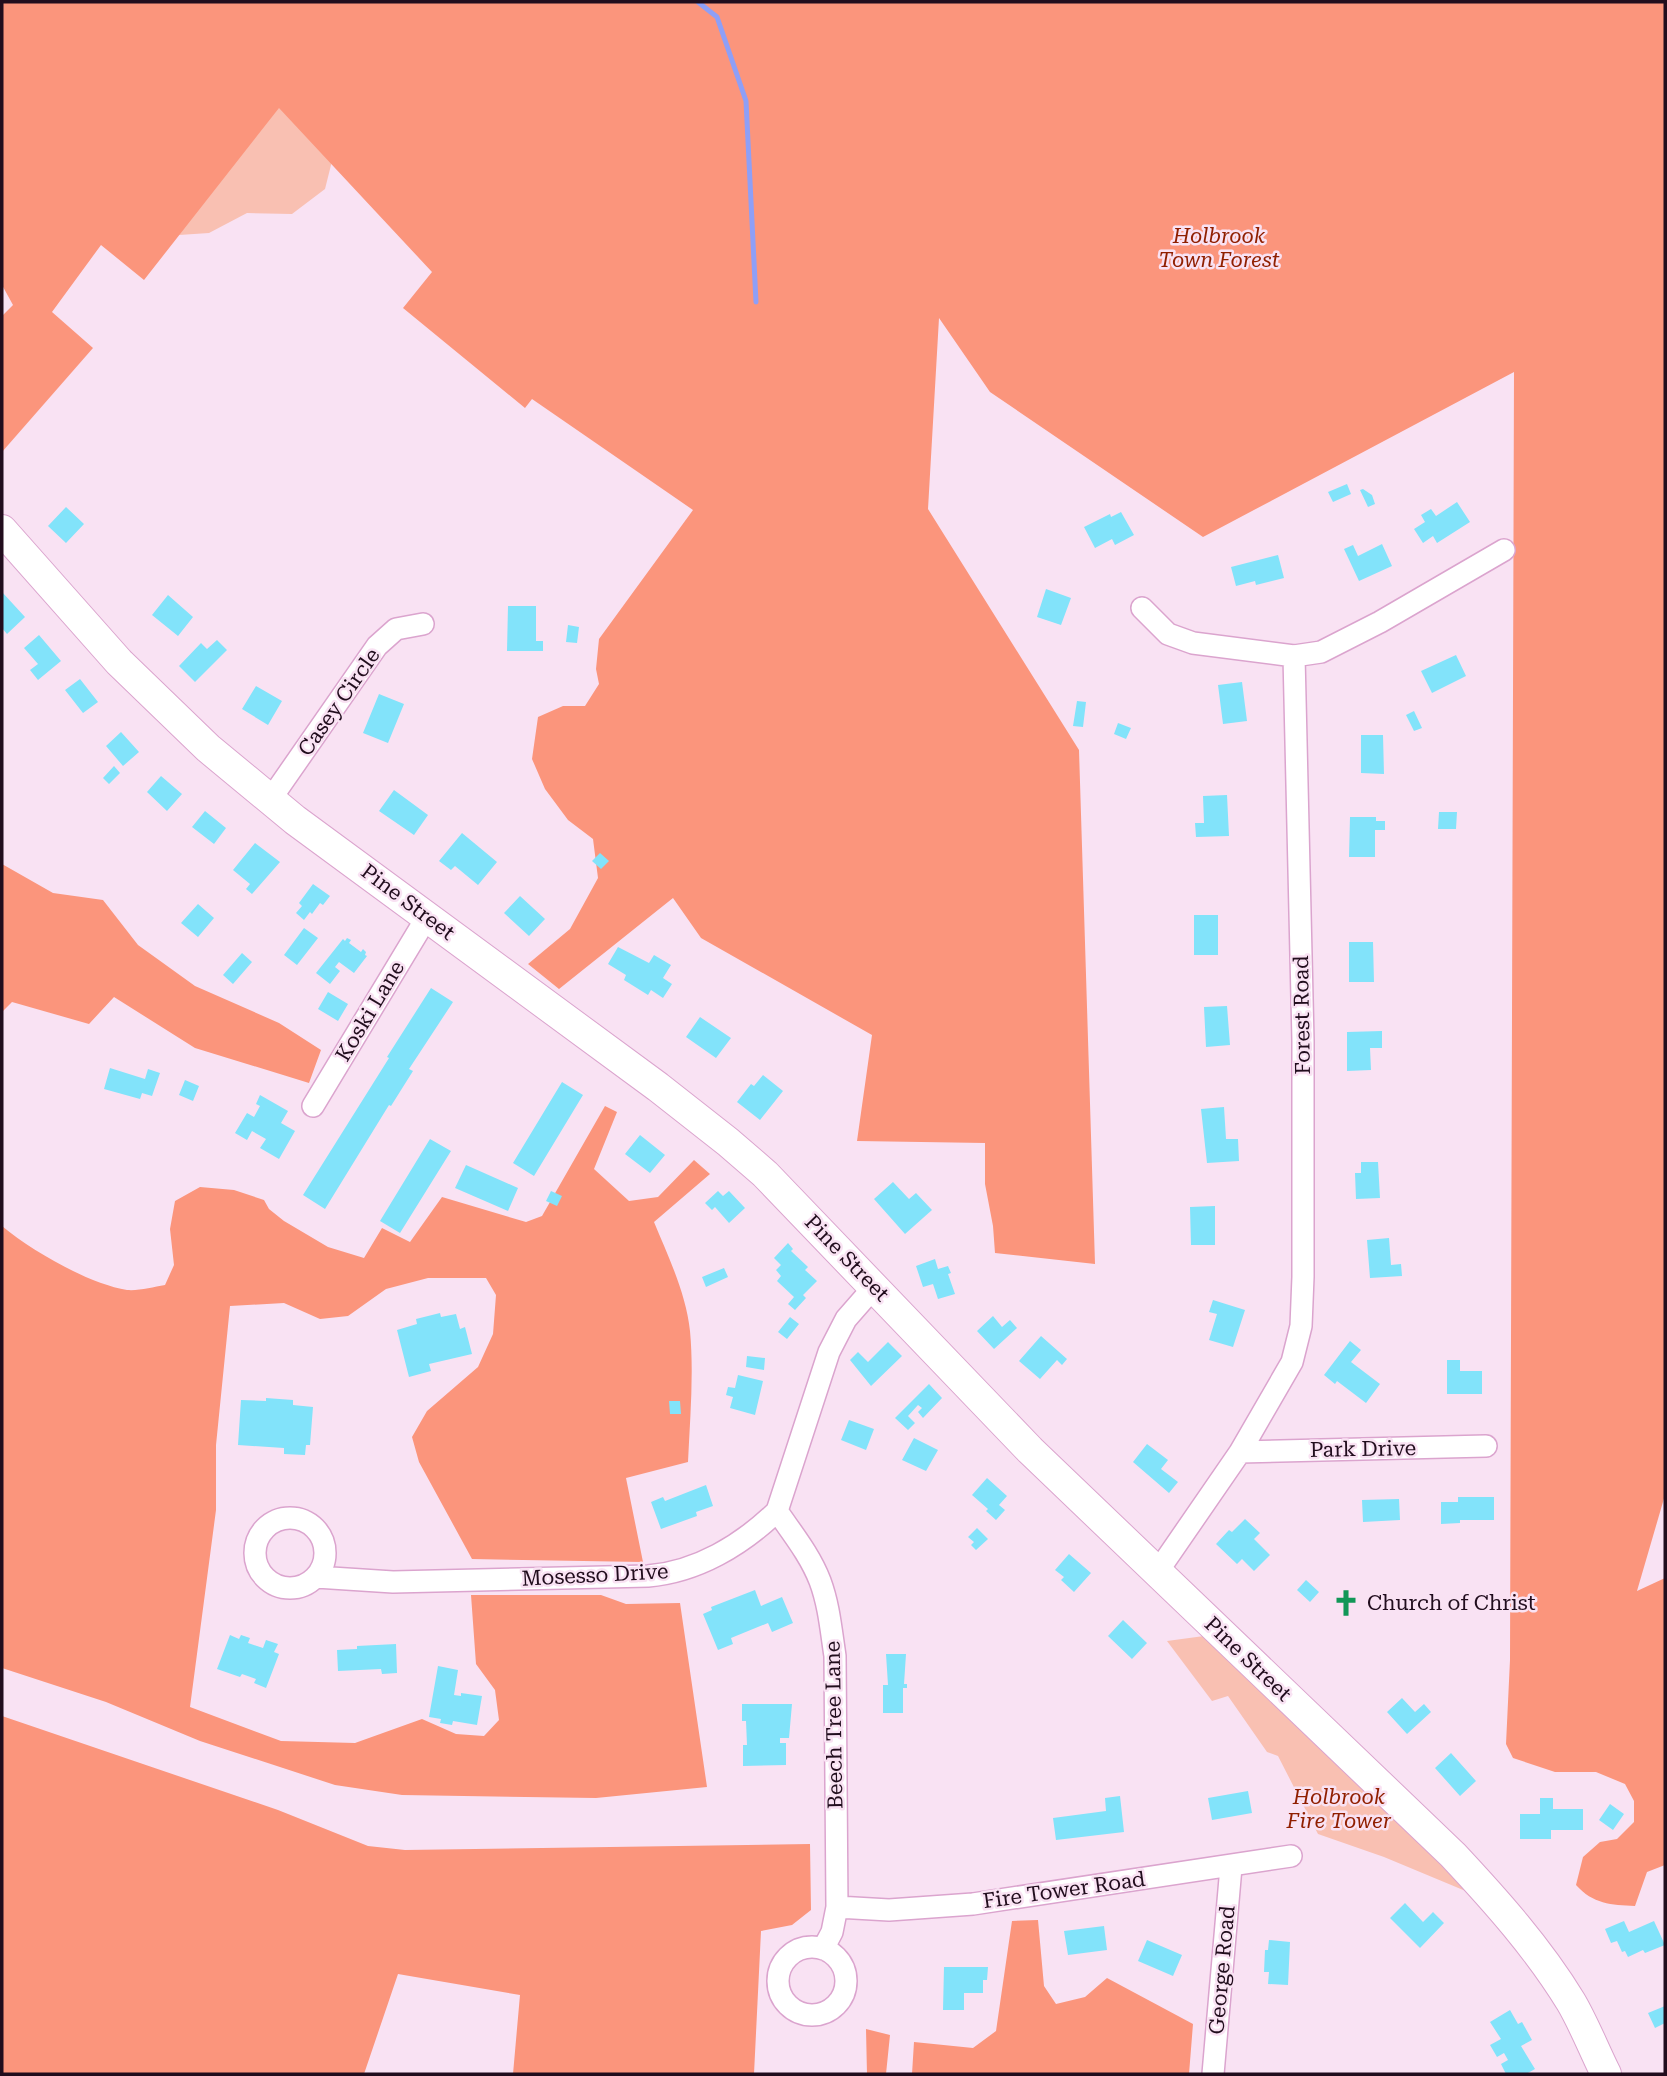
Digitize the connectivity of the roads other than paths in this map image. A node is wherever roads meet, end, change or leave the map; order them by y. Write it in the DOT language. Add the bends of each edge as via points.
graph roads {
  1 [pos="2,530"];
  2 [pos="1504,550"];
  3 [pos="1142,608"];
  4 [pos="423,624"];
  5 [pos="1294,656"];
  6 [pos="270,800"];
  7 [pos="427,917"];
  8 [pos="313,1106"];
  9 [pos="874,1287"];
  10 [pos="1486,1446"];
  11 [pos="1240,1452"];
  12 [pos="777,1511"];
  13 [pos="1158,1571"];
  14 [pos="316,1577"];
  15 [pos="1291,1856"];
  16 [pos="1231,1867"];
  17 [pos="837,1907"];
  18 [pos="822,1949"];
  19 [pos="1213,2074"];
  20 [pos="1606,2074"];
  1 -- 6 [label="main road, Pine Street" via="118,662 193,735"];
  2 -- 5 [label="street" via="1321,652"];
  3 -- 5 [label="street" via="1168,634 1193,643"];
  4 -- 6 [label="street, Casey Circle" via="396,629 377,646"];
  5 -- 11 [label="street, Forest Road" via="1303,1041 1301,1326 1292,1362"];
  6 -- 7 [label="main road, Pine Street"];
  7 -- 8 [label="street, Koski Lane"];
  7 -- 9 [label="main road, Pine Street" via="729,1142 788,1196"];
  9 -- 12 [label="street" via="846,1319 829,1352"];
  9 -- 13 [label="main road, Pine Street" via="1030,1450"];
  10 -- 11 [label="street, Park Drive"];
  11 -- 13 [label="street, Forest Road"];
  12 -- 14 [label="street, Mosesso Drive" via="710,1559 669,1575 393,1582"];
  12 -- 17 [label="street, Beech Tree Lane" via="811,1561 831,1624"];
  13 -- 20 [label="main road, Pine Street" via="1454,1855 1500,1905 1572,2003"];
  15 -- 16 [label="street, Fire Tower Road"];
  16 -- 17 [label="street, Fire Tower Road" via="926,1909"];
  16 -- 19 [label="street, George Road"];
  17 -- 18 [label="street, Beech Tree Lane" via="832,1932"];
}
